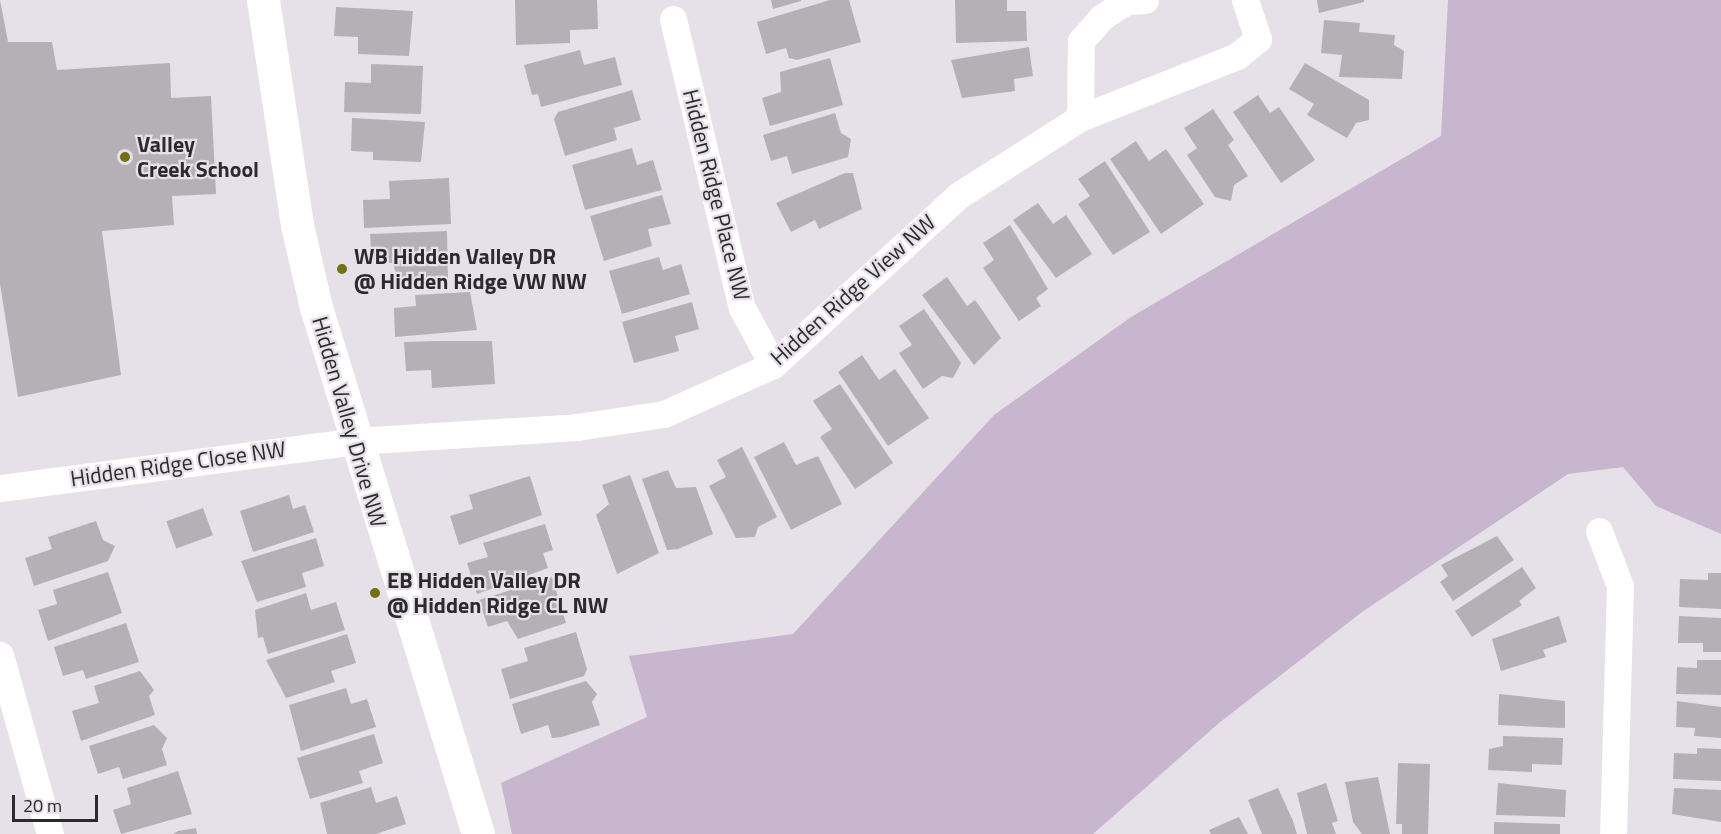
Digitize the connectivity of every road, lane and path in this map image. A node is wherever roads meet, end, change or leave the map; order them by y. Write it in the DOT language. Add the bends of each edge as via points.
graph roads {
  1 [pos="263,0"];
  2 [pos="1145,0"];
  3 [pos="1245,0"];
  4 [pos="673,19"];
  5 [pos="1080,118"];
  6 [pos="773,365"];
  7 [pos="356,441"];
  8 [pos="0,488"];
  9 [pos="1599,531"];
  10 [pos="0,655"];
  11 [pos="50,834"];
  12 [pos="478,834"];
  13 [pos="1613,834"];
  1 -- 7 [label="street, Hidden Valley Drive NW" via="297,225"];
  2 -- 5 [label="street" via="1127,1 1081,41"];
  3 -- 5 [label="street, Hidden Ridge View NW" via="1254,15 1258,39 1237,56"];
  4 -- 6 [label="street, Hidden Ridge Place NW" via="742,308"];
  5 -- 6 [label="street, Hidden Ridge View NW" via="959,195"];
  6 -- 7 [label="street, Hidden Ridge View NW" via="664,414 577,427"];
  7 -- 8 [label="street, Hidden Ridge Close NW"];
  7 -- 12 [label="street, Hidden Valley Drive NW"];
  9 -- 13 [label="street" via="1620,586"];
  10 -- 11 [label="street"];
}
